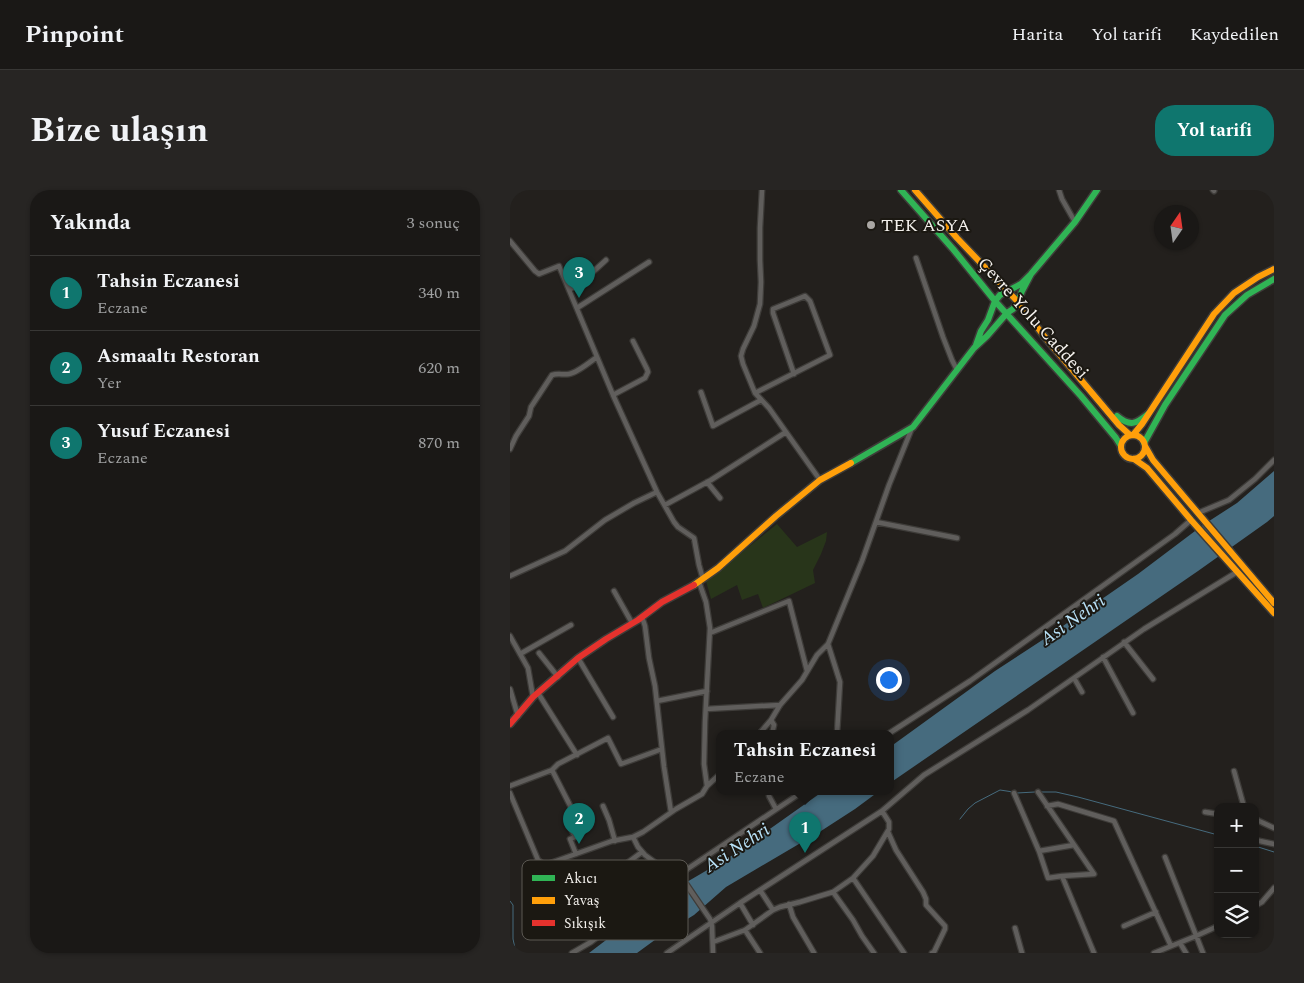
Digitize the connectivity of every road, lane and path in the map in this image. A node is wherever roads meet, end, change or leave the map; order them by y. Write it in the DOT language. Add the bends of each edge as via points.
graph roads {
  1 [pos="762,190"];
  2 [pos="901,190"];
  3 [pos="915,190"];
  4 [pos="1059,190"];
  5 [pos="1097,190"];
  6 [pos="1075,222"];
  7 [pos="510,241"];
  8 [pos="916,258"];
  9 [pos="606,260"];
  10 [pos="649,262"];
  11 [pos="1274,269"];
  12 [pos="1031,274"];
  13 [pos="1274,279"];
  14 [pos="569,290"];
  15 [pos="1008,290"];
  16 [pos="995,302"];
  17 [pos="1018,302"];
  18 [pos="577,308"];
  19 [pos="1007,313"];
  20 [pos="633,341"];
  21 [pos="974,348"];
  22 [pos="597,357"];
  23 [pos="957,370"];
  24 [pos="794,374"];
  25 [pos="701,392"];
  26 [pos="755,393"];
  27 [pos="613,396"];
  28 [pos="761,400"];
  29 [pos="1104,407"];
  30 [pos="1148,414"];
  31 [pos="913,426"];
  32 [pos="786,432"];
  33 [pos="1132,435"];
  34 [pos="1145,445"];
  35 [pos="1121,446"];
  36 [pos="510,449"];
  37 [pos="1134,459"];
  38 [pos="1274,460"];
  39 [pos="820,480"];
  40 [pos="707,482"];
  41 [pos="657,492"];
  42 [pos="720,498"];
  43 [pos="665,505"];
  44 [pos="1200,515"];
  45 [pos="876,522"];
  46 [pos="1192,522"];
  47 [pos="957,538"];
  48 [pos="1237,567"];
  49 [pos="510,576"];
  50 [pos="701,580"];
  51 [pos="614,591"];
  52 [pos="1274,603"];
  53 [pos="1274,613"];
  54 [pos="642,617"];
  55 [pos="632,624"];
  56 [pos="571,625"];
  57 [pos="710,632"];
  58 [pos="510,636"];
  59 [pos="1124,642"];
  60 [pos="828,644"];
  61 [pos="539,652"];
  62 [pos="520,654"];
  63 [pos="1103,657"];
  64 [pos="578,658"];
  65 [pos="807,671"];
  66 [pos="558,677"];
  67 [pos="1074,678"];
  68 [pos="1153,679"];
  69 [pos="510,689"];
  70 [pos="707,691"];
  71 [pos="1082,692"];
  72 [pos="536,695"];
  73 [pos="657,702"];
  74 [pos="780,706"];
  75 [pos="706,709"];
  76 [pos="1133,712"];
  77 [pos="518,716"];
  78 [pos="613,717"];
  79 [pos="771,720"];
  80 [pos="510,724"];
  81 [pos="762,730"];
  82 [pos="773,730"];
  83 [pos="837,730"];
  84 [pos="894,730"];
  85 [pos="662,750"];
  86 [pos="576,755"];
  87 [pos="552,770"];
  88 [pos="1234,770"];
  89 [pos="716,778"];
  90 [pos="510,786"];
  91 [pos="708,786"];
  92 [pos="1038,792"];
  93 [pos="510,793"];
  94 [pos="1014,793"];
  95 [pos="769,795"];
  96 [pos="797,795"];
  97 [pos="1243,803"];
  98 [pos="603,806"];
  99 [pos="1047,806"];
  100 [pos="776,809"];
  101 [pos="882,811"];
  102 [pos="671,812"];
  103 [pos="1205,812"];
  104 [pos="1214,813"];
  105 [pos="1259,821"];
  106 [pos="1274,828"];
  107 [pos="888,832"];
  108 [pos="633,837"];
  109 [pos="615,841"];
  110 [pos="1259,841"];
  111 [pos="1274,844"];
  112 [pos="1074,845"];
  113 [pos="642,852"];
  114 [pos="1039,852"];
  115 [pos="576,854"];
  116 [pos="1165,857"];
  117 [pos="538,860"];
  118 [pos="559,860"];
  119 [pos="631,860"];
  120 [pos="652,860"];
  121 [pos="688,871"];
  122 [pos="1062,876"];
  123 [pos="853,878"];
  124 [pos="688,888"];
  125 [pos="1274,888"];
  126 [pos="760,890"];
  127 [pos="833,892"];
  128 [pos="740,902"];
  129 [pos="788,904"];
  130 [pos="1259,904"];
  131 [pos="773,910"];
  132 [pos="1156,912"];
  133 [pos="710,919"];
  134 [pos="753,925"];
  135 [pos="1124,926"];
  136 [pos="1015,928"];
  137 [pos="1214,928"];
  138 [pos="745,930"];
  139 [pos="688,936"];
  140 [pos="1196,936"];
  141 [pos="592,940"];
  142 [pos="683,940"];
  143 [pos="713,942"];
  144 [pos="1180,942"];
  145 [pos="1171,946"];
  146 [pos="572,953"];
  147 [pos="667,953"];
  148 [pos="713,953"];
  149 [pos="760,953"];
  150 [pos="814,953"];
  151 [pos="874,953"];
  152 [pos="904,953"];
  153 [pos="932,953"];
  154 [pos="1022,953"];
  155 [pos="1094,953"];
  156 [pos="1154,953"];
  157 [pos="1186,953"];
  158 [pos="1203,953"];
  1 -- 26 [label="street" via="760,304 741,356"];
  2 -- 16 [label="main road, Çevre Yolu Caddesi"];
  3 -- 15 [label="main road, Çevre Yolu Caddesi"];
  4 -- 6 [label="street"];
  5 -- 6 [label="main road"];
  6 -- 12 [label="main road"];
  7 -- 14 [label="street" via="535,272 539,274 559,266"];
  8 -- 23 [label="street"];
  9 -- 14 [label="street"];
  10 -- 18 [label="street"];
  11 -- 30 [label="main road" via="1234,293 1214,314"];
  12 -- 15 [label="main road"];
  12 -- 17 [label="main road"];
  13 -- 34 [label="main road" via="1247,295 1225,315 1165,405"];
  14 -- 18 [label="street"];
  15 -- 16 [label="main road"];
  15 -- 17 [label="main road, Çevre Yolu Caddesi"];
  16 -- 19 [label="main road, Çevre Yolu Caddesi"];
  16 -- 21 [label="main road"];
  17 -- 19 [label="main road"];
  17 -- 29 [label="main road, Çevre Yolu Caddesi"];
  18 -- 22 [label="street"];
  19 -- 21 [label="main road"];
  19 -- 35 [label="main road, Çevre Yolu Caddesi"];
  20 -- 27 [label="street" via="647,375"];
  21 -- 23 [label="main road"];
  22 -- 27 [label="street"];
  22 -- 36 [label="street" via="572,374 552,375"];
  23 -- 31 [label="main road"];
  24 -- 24 [label="street" via="830,355 810,301 805,296 773,309"];
  24 -- 26 [label="street"];
  25 -- 28 [label="street" via="713,426"];
  26 -- 28 [label="street"];
  27 -- 41 [label="street"];
  28 -- 32 [label="street"];
  29 -- 30 [label="main road" via="1127,423 1137,423"];
  29 -- 33 [label="main road, Çevre Yolu Caddesi"];
  30 -- 33 [label="main road"];
  31 -- 39 [label="main road"];
  31 -- 45 [label="street"];
  32 -- 39 [label="street"];
  32 -- 40 [label="street"];
  33 -- 34 [label="main road, Çevre Yolu Caddesi" via="1140,437"];
  33 -- 35 [label="main road" via="1124,439"];
  34 -- 37 [label="main road" via="1143,453"];
  34 -- 44 [label="main road, Çevre Yolu Caddesi" via="1153,460"];
  35 -- 37 [label="main road, Çevre Yolu Caddesi" via="1124,456"];
  37 -- 46 [label="main road, Çevre Yolu Caddesi" via="1147,468"];
  38 -- 44 [label="street" via="1229,500"];
  39 -- 50 [label="main road"];
  40 -- 42 [label="street"];
  40 -- 43 [label="street"];
  41 -- 43 [label="street"];
  41 -- 49 [label="street" via="605,520 565,551"];
  43 -- 50 [label="street" via="678,527 694,538"];
  44 -- 48 [label="main road, Çevre Yolu Caddesi"];
  45 -- 47 [label="street"];
  45 -- 60 [label="street"];
  46 -- 48 [label="main road, Çevre Yolu Caddesi"];
  46 -- 84 [label="street" via="970,681"];
  48 -- 52 [label="main road, Çevre Yolu Caddesi"];
  48 -- 53 [label="main road, Çevre Yolu Caddesi"];
  48 -- 59 [label="street"];
  50 -- 54 [label="main road"];
  50 -- 57 [label="street"];
  51 -- 55 [label="street"];
  54 -- 55 [label="main road"];
  54 -- 73 [label="street"];
  55 -- 64 [label="main road"];
  56 -- 62 [label="street"];
  57 -- 65 [label="street" via="789,601"];
  57 -- 70 [label="street"];
  58 -- 62 [label="street"];
  59 -- 63 [label="street"];
  59 -- 68 [label="street"];
  60 -- 65 [label="street"];
  60 -- 83 [label="street" via="840,682"];
  61 -- 66 [label="street"];
  62 -- 72 [label="street"];
  63 -- 67 [label="street"];
  63 -- 76 [label="street"];
  64 -- 66 [label="main road"];
  64 -- 78 [label="street"];
  65 -- 74 [label="street"];
  66 -- 72 [label="main road"];
  67 -- 71 [label="street"];
  67 -- 101 [label="street" via="924,775"];
  69 -- 77 [label="street"];
  70 -- 73 [label="street"];
  70 -- 75 [label="street"];
  72 -- 77 [label="main road"];
  72 -- 86 [label="street"];
  73 -- 85 [label="street"];
  74 -- 75 [label="street"];
  74 -- 79 [label="street"];
  75 -- 91 [label="street" via="704,764"];
  77 -- 80 [label="main road"];
  79 -- 81 [label="street"];
  79 -- 82 [label="street"];
  85 -- 86 [label="street" via="622,764 608,738"];
  85 -- 102 [label="street"];
  86 -- 87 [label="street"];
  87 -- 90 [label="street"];
  87 -- 115 [label="street" via="580,825 571,829 575,837 570,839"];
  88 -- 97 [label="street"];
  89 -- 91 [label="street"];
  91 -- 102 [label="street" via="702,794"];
  92 -- 99 [label="street"];
  93 -- 117 [label="street"];
  94 -- 114 [label="street"];
  95 -- 100 [label="street"];
  96 -- 100 [label="street"];
  98 -- 109 [label="street"];
  99 -- 112 [label="street"];
  99 -- 132 [label="street" via="1058,804 1114,821"];
  100 -- 121 [label="street"];
  101 -- 107 [label="street" via="889,822"];
  101 -- 126 [label="street"];
  102 -- 108 [label="street"];
  103 -- 104 [label="street"];
  105 -- 106 [label="street"];
  107 -- 123 [label="street" via="873,856"];
  107 -- 153 [label="street" via="923,892 926,905 946,926"];
  108 -- 109 [label="street"];
  108 -- 113 [label="street"];
  109 -- 115 [label="street"];
  110 -- 111 [label="street"];
  112 -- 114 [label="street"];
  112 -- 122 [label="street" via="1094,874"];
  113 -- 119 [label="street"];
  113 -- 120 [label="street"];
  114 -- 122 [label="street" via="1048,878"];
  115 -- 118 [label="street"];
  116 -- 140 [label="street"];
  122 -- 155 [label="street"];
  123 -- 127 [label="street"];
  123 -- 152 [label="street"];
  124 -- 133 [label="street"];
  125 -- 130 [label="street"];
  126 -- 128 [label="street"];
  126 -- 131 [label="street"];
  127 -- 129 [label="street"];
  127 -- 151 [label="street"];
  128 -- 133 [label="street"];
  128 -- 134 [label="street"];
  129 -- 131 [label="street"];
  129 -- 150 [label="street"];
  131 -- 134 [label="street"];
  132 -- 135 [label="street"];
  132 -- 145 [label="street"];
  133 -- 139 [label="street"];
  133 -- 143 [label="street"];
  134 -- 138 [label="street"];
  136 -- 154 [label="street"];
  137 -- 140 [label="street"];
  138 -- 143 [label="street"];
  138 -- 149 [label="street"];
  140 -- 144 [label="street"];
  140 -- 158 [label="street"];
  141 -- 146 [label="street"];
  142 -- 147 [label="street"];
  143 -- 148 [label="street"];
  144 -- 145 [label="street"];
  144 -- 157 [label="street"];
  145 -- 156 [label="street"];
}
